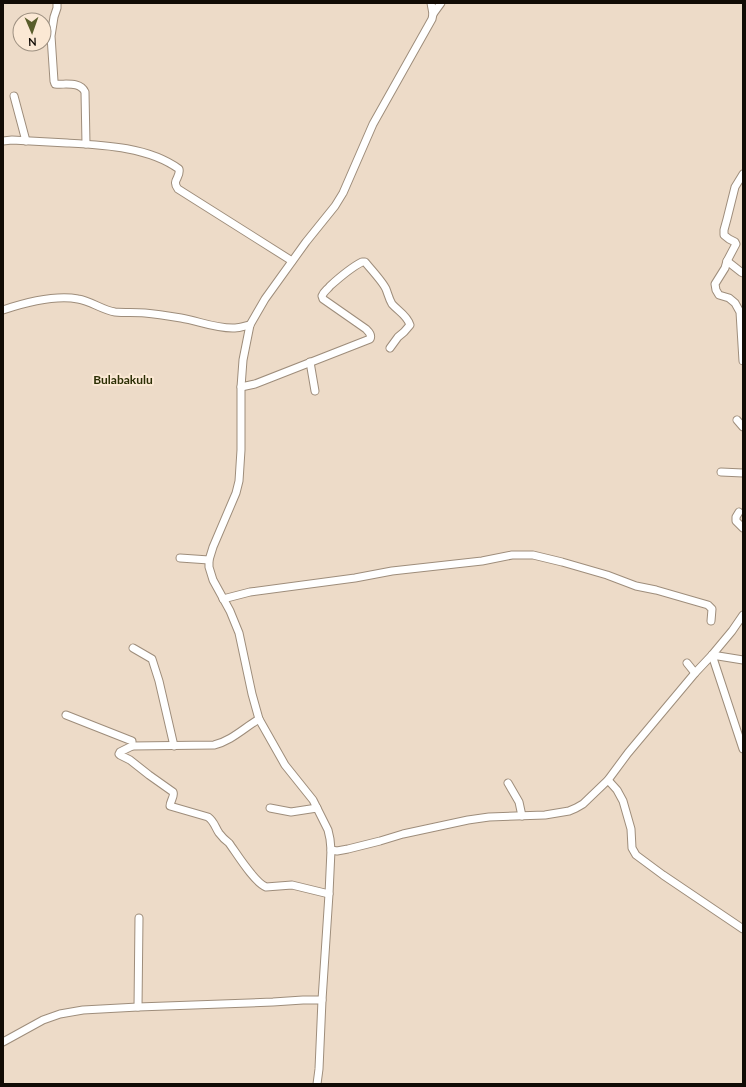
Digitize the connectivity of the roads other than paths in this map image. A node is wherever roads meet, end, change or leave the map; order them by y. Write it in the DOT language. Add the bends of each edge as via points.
graph roads {
  1 [pos="57,3"];
  2 [pos="431,3"];
  3 [pos="441,3"];
  4 [pos="433,14"];
  5 [pos="14,96"];
  6 [pos="3,141"];
  7 [pos="26,141"];
  8 [pos="86,144"];
  9 [pos="743,174"];
  10 [pos="292,261"];
  11 [pos="727,261"];
  12 [pos="743,273"];
  13 [pos="3,310"];
  14 [pos="250,325"];
  15 [pos="390,348"];
  16 [pos="743,361"];
  17 [pos="310,362"];
  18 [pos="241,387"];
  19 [pos="315,391"];
  20 [pos="737,420"];
  21 [pos="743,427"];
  22 [pos="721,472"];
  23 [pos="743,473"];
  24 [pos="739,512"];
  25 [pos="743,528"];
  26 [pos="180,558"];
  27 [pos="209,560"];
  28 [pos="223,599"];
  29 [pos="743,615"];
  30 [pos="711,621"];
  31 [pos="132,648"];
  32 [pos="712,655"];
  33 [pos="743,660"];
  34 [pos="687,663"];
  35 [pos="695,673"];
  36 [pos="66,715"];
  37 [pos="259,719"];
  38 [pos="132,746"];
  39 [pos="174,746"];
  40 [pos="743,748"];
  41 [pos="608,780"];
  42 [pos="508,783"];
  43 [pos="270,808"];
  44 [pos="317,808"];
  45 [pos="522,816"];
  46 [pos="331,850"];
  47 [pos="329,894"];
  48 [pos="139,918"];
  49 [pos="743,929"];
  50 [pos="322,1000"];
  51 [pos="138,1007"];
  52 [pos="3,1042"];
  53 [pos="317,1084"];
  1 -- 8 [label="street" via="51,36 54,81 55,84 79,85 83,88"];
  2 -- 4 [label="street"];
  3 -- 4 [label="street"];
  4 -- 10 [label="street" via="430,24 373,124 343,193"];
  5 -- 7 [label="street"];
  6 -- 7 [label="street"];
  7 -- 8 [label="street"];
  8 -- 10 [label="street" via="145,153 179,169 175,183 178,189"];
  9 -- 11 [label="street" via="735,187 724,230 724,235 736,244"];
  10 -- 14 [label="street"];
  11 -- 12 [label="street"];
  11 -- 16 [label="street" via="715,284 719,295 729,298 740,312"];
  13 -- 14 [label="street" via="64,298 78,299 114,312 170,316 224,328"];
  14 -- 18 [label="street"];
  15 -- 17 [label="street" via="410,325 392,304 385,288 369,267 362,262 335,281 322,296 366,329 370,333 370,339"];
  17 -- 18 [label="street" via="256,384"];
  17 -- 19 [label="street"];
  18 -- 27 [label="street" via="242,450 239,481"];
  20 -- 21 [label="street"];
  22 -- 23 [label="street"];
  24 -- 25 [label="street" via="736,521"];
  26 -- 27 [label="street"];
  27 -- 28 [label="street" via="213,580"];
  28 -- 30 [label="street" via="250,592 392,571 512,555 533,555 708,605 712,609"];
  28 -- 37 [label="street" via="239,633"];
  29 -- 32 [label="street"];
  31 -- 39 [label="street" via="152,659"];
  32 -- 33 [label="street"];
  32 -- 35 [label="street"];
  32 -- 40 [label="street"];
  34 -- 35 [label="street"];
  35 -- 41 [label="street"];
  36 -- 38 [label="street" via="132,741"];
  37 -- 39 [label="street" via="222,744"];
  37 -- 44 [label="street" via="285,765"];
  38 -- 39 [label="street"];
  38 -- 47 [label="street" via="119,754 173,792 170,806 211,819 224,840 263,886 292,885"];
  41 -- 45 [label="street" via="583,804 569,811"];
  41 -- 49 [label="street" via="623,800 631,829 632,848 636,855"];
  42 -- 45 [label="street"];
  43 -- 44 [label="street" via="291,812"];
  44 -- 46 [label="street" via="328,830"];
  45 -- 46 [label="street" via="468,820 348,849"];
  46 -- 47 [label="street"];
  47 -- 50 [label="street"];
  48 -- 51 [label="street"];
  50 -- 51 [label="street"];
  50 -- 53 [label="street"];
  51 -- 52 [label="street" via="60,1014 43,1020"];
}
